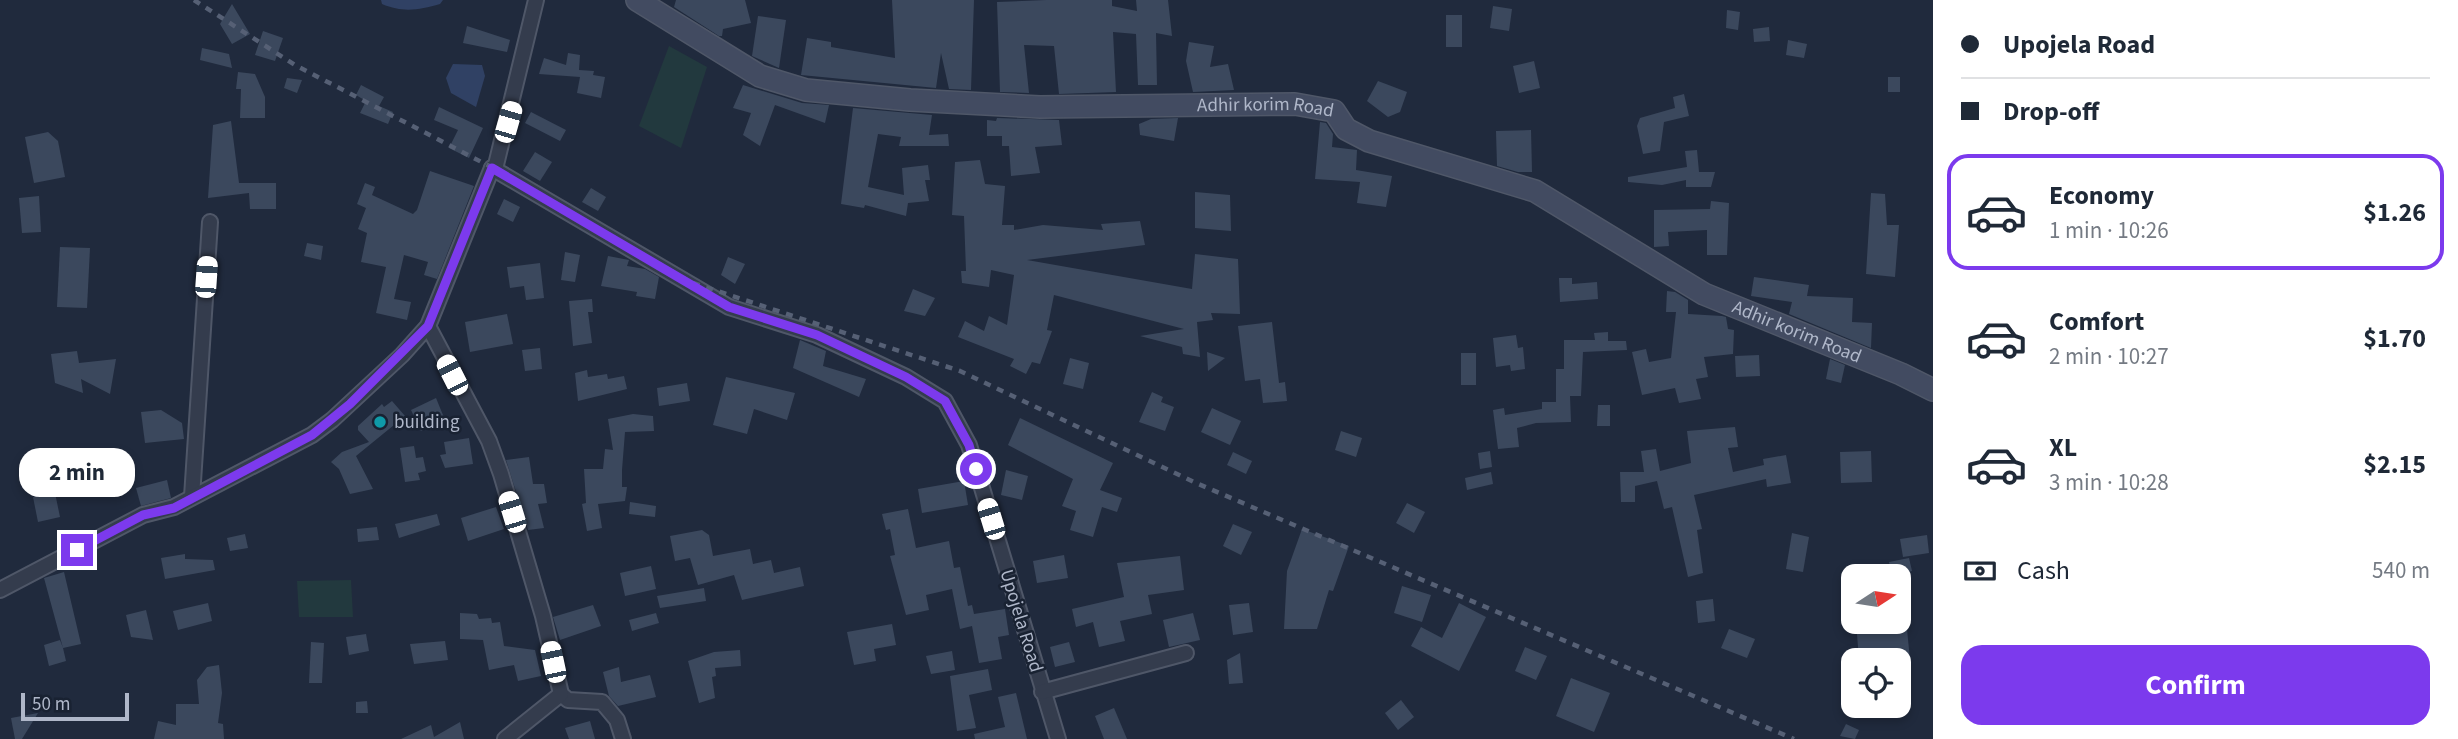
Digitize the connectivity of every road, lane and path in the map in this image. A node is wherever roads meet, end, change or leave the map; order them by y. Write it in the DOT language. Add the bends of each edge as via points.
graph roads {
  1 [pos="536,0"];
  2 [pos="637,0"];
  3 [pos="492,168"];
  4 [pos="210,222"];
  5 [pos="428,326"];
  6 [pos="1933,390"];
  7 [pos="192,497"];
  8 [pos="0,590"];
  9 [pos="1186,653"];
  10 [pos="1042,692"];
  11 [pos="561,694"];
  12 [pos="505,739"];
  13 [pos="622,739"];
  14 [pos="1058,739"];
  1 -- 3 [label="street" via="514,99"];
  2 -- 6 [label="main road, Adhir korim Road" via="760,76 806,90 1040,107 1295,104 1334,110 1346,129 1369,141 1535,191 1704,294"];
  3 -- 5 [label="street"];
  3 -- 10 [label="street, Upojela Road" via="729,307 817,335 945,401 969,445"];
  4 -- 7 [label="street"];
  5 -- 7 [label="street" via="312,435"];
  5 -- 11 [label="street" via="497,463"];
  7 -- 8 [label="street" via="174,508 143,515"];
  9 -- 10 [label="street"];
  10 -- 14 [label="street, Upojela Road"];
  11 -- 12 [label="street"];
  11 -- 13 [label="street" via="568,700 602,702 617,720"];
}
